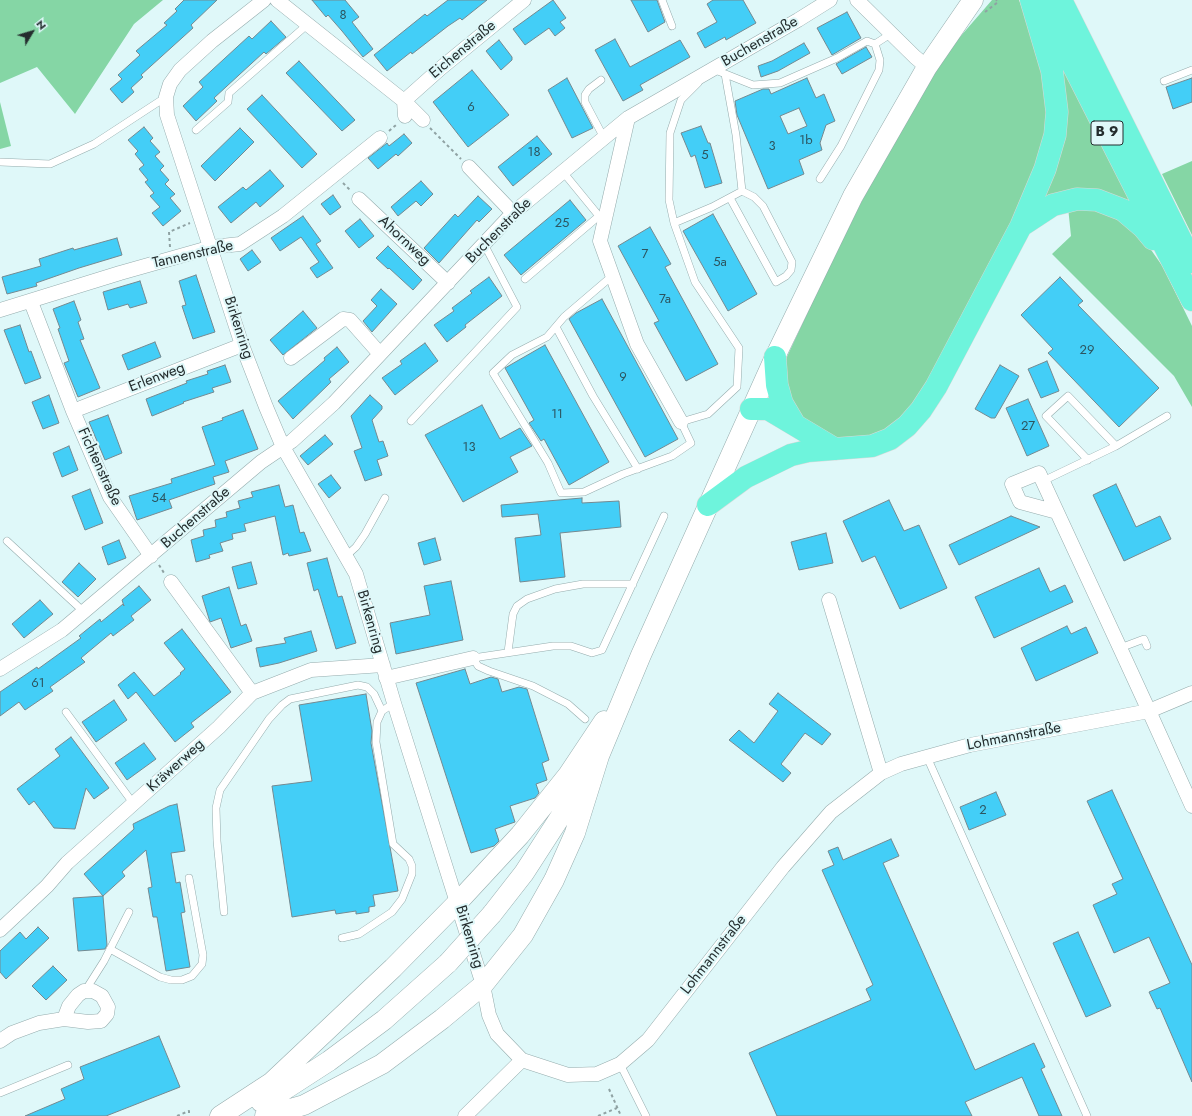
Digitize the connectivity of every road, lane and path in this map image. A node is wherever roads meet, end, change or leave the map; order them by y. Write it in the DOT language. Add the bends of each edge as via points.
graph roads {
  1 [pos="264,0"];
  2 [pos="277,0"];
  3 [pos="524,0"];
  4 [pos="662,0"];
  5 [pos="830,0"];
  6 [pos="857,0"];
  7 [pos="973,0"];
  8 [pos="1031,0"];
  9 [pos="1040,0"];
  10 [pos="1061,0"];
  11 [pos="308,24"];
  12 [pos="672,26"];
  13 [pos="892,34"];
  14 [pos="875,44"];
  15 [pos="927,67"];
  16 [pos="1192,70"];
  17 [pos="719,71"];
  18 [pos="601,80"];
  19 [pos="1164,82"];
  20 [pos="166,97"];
  21 [pos="404,101"];
  22 [pos="405,116"];
  23 [pos="628,118"];
  24 [pos="423,120"];
  25 [pos="196,130"];
  26 [pos="380,138"];
  27 [pos="604,138"];
  28 [pos="0,162"];
  29 [pos="469,167"];
  30 [pos="563,172"];
  31 [pos="334,174"];
  32 [pos="820,179"];
  33 [pos="742,191"];
  34 [pos="730,198"];
  35 [pos="360,199"];
  36 [pos="513,213"];
  37 [pos="202,219"];
  38 [pos="674,223"];
  39 [pos="1021,226"];
  40 [pos="484,244"];
  41 [pos="212,247"];
  42 [pos="171,259"];
  43 [pos="1183,264"];
  44 [pos="612,276"];
  45 [pos="525,279"];
  46 [pos="448,283"];
  47 [pos="1192,300"];
  48 [pos="31,302"];
  49 [pos="0,310"];
  50 [pos="556,326"];
  51 [pos="242,345"];
  52 [pos="380,354"];
  53 [pos="775,357"];
  54 [pos="292,358"];
  55 [pos="751,409"];
  56 [pos="73,410"];
  57 [pos="1167,416"];
  58 [pos="411,421"];
  59 [pos="681,422"];
  60 [pos="795,425"];
  61 [pos="1116,446"];
  62 [pos="283,447"];
  63 [pos="835,449"];
  64 [pos="808,451"];
  65 [pos="1088,460"];
  66 [pos="638,469"];
  67 [pos="1043,481"];
  68 [pos="385,498"];
  69 [pos="708,505"];
  70 [pos="1057,512"];
  71 [pos="664,516"];
  72 [pos="7,541"];
  73 [pos="152,556"];
  74 [pos="346,556"];
  75 [pos="171,582"];
  76 [pos="633,584"];
  77 [pos="829,600"];
  78 [pos="84,612"];
  79 [pos="1146,646"];
  80 [pos="1120,648"];
  81 [pos="508,652"];
  82 [pos="473,658"];
  83 [pos="0,669"];
  84 [pos="385,671"];
  85 [pos="626,688"];
  86 [pos="252,693"];
  87 [pos="1192,693"];
  88 [pos="394,703"];
  89 [pos="382,711"];
  90 [pos="66,712"];
  91 [pos="1149,712"];
  92 [pos="585,719"];
  93 [pos="599,756"];
  94 [pos="927,757"];
  95 [pos="881,773"];
  96 [pos="133,804"];
  97 [pos="1192,806"];
  98 [pos="189,878"];
  99 [pos="458,902"];
  100 [pos="129,912"];
  101 [pos="224,912"];
  102 [pos="0,930"];
  103 [pos="342,938"];
  104 [pos="110,949"];
  105 [pos="484,985"];
  106 [pos="84,992"];
  107 [pos="488,1015"];
  108 [pos="64,1019"];
  109 [pos="0,1041"];
  110 [pos="522,1060"];
  111 [pos="620,1064"];
  112 [pos="68,1065"];
  113 [pos="609,1089"];
  114 [pos="0,1093"];
  115 [pos="617,1108"];
  116 [pos="177,1116"];
  117 [pos="189,1116"];
  118 [pos="220,1116"];
  119 [pos="232,1116"];
  120 [pos="265,1116"];
  121 [pos="465,1116"];
  122 [pos="598,1116"];
  123 [pos="621,1116"];
  124 [pos="646,1116"];
  125 [pos="1087,1116"];
  1 -- 20 [label="street, Birkenring" via="180,70 170,84"];
  2 -- 11 [label="street"];
  3 -- 21 [label="street, Eichenstraße"];
  4 -- 12 [label="lane"];
  5 -- 17 [label="street, Buchenstraße"];
  6 -- 13 [label="street"];
  7 -- 15 [label="main road"];
  8 -- 39 [label="highway" via="1052,71 1057,112 1055,135 1045,169"];
  9 -- 43 [label="highway, B 9"];
  10 -- 43 [label="highway, B 9"];
  11 -- 21 [label="street"];
  11 -- 25 [label="lane" via="229,93 228,102"];
  13 -- 14 [label="lane"];
  13 -- 15 [label="street"];
  14 -- 17 [label="lane" via="867,41 837,58 780,83 753,85"];
  14 -- 32 [label="lane" via="880,60 879,70 841,146"];
  15 -- 53 [label="main road" via="853,196"];
  16 -- 19 [label="lane"];
  17 -- 23 [label="street, Buchenstraße"];
  17 -- 33 [label="lane" via="736,135"];
  17 -- 38 [label="lane" via="681,100 670,133 669,200"];
  18 -- 27 [label="lane" via="589,89 585,95 585,102"];
  20 -- 28 [label="lane" via="94,144 50,164"];
  20 -- 37 [label="street, Birkenring" via="167,115"];
  21 -- 22 [label="street"];
  21 -- 24 [label="street"];
  22 -- 26 [label="path"];
  23 -- 27 [label="street, Buchenstraße"];
  23 -- 44 [label="street" via="600,242"];
  24 -- 29 [label="path"];
  26 -- 31 [label="street, Tannenstraße"];
  27 -- 30 [label="street, Buchenstraße"];
  29 -- 36 [label="street"];
  30 -- 36 [label="street, Buchenstraße"];
  30 -- 45 [label="lane" via="599,216"];
  31 -- 35 [label="path"];
  31 -- 41 [label="street, Tannenstraße" via="283,216 240,244"];
  33 -- 34 [label="lane"];
  33 -- 34 [label="lane" via="754,197 763,206 792,262 791,270 776,282"];
  34 -- 38 [label="lane"];
  35 -- 46 [label="street, Ahornweg"];
  36 -- 40 [label="street, Buchenstraße"];
  37 -- 41 [label="street, Birkenring"];
  37 -- 42 [label="path" via="169,232"];
  38 -- 59 [label="lane" via="695,282 739,348 737,387 708,414"];
  39 -- 43 [label="highway" via="1054,205 1077,200 1097,200 1123,210"];
  39 -- 63 [label="highway" via="936,387 908,426 890,439 872,446"];
  40 -- 46 [label="street, Buchenstraße"];
  40 -- 58 [label="lane" via="517,307"];
  41 -- 42 [label="street, Tannenstraße"];
  41 -- 51 [label="street, Birkenring"];
  42 -- 48 [label="street, Tannenstraße"];
  43 -- 47 [label="highway, B 9"];
  44 -- 50 [label="lane"];
  44 -- 59 [label="street" via="637,344"];
  46 -- 52 [label="street, Buchenstraße"];
  48 -- 49 [label="street, Tannenstraße"];
  48 -- 56 [label="street, Fichtenstraße"];
  50 -- 66 [label="lane" via="593,396"];
  50 -- 66 [label="lane" via="547,337 512,355 493,373 548,463 561,493 584,492"];
  51 -- 56 [label="street, Erlenweg"];
  51 -- 62 [label="street, Birkenring"];
  52 -- 54 [label="street" via="350,320 343,319"];
  52 -- 62 [label="street, Buchenstraße" via="334,403"];
  53 -- 55 [label="main road"];
  53 -- 60 [label="highway" via="777,385 782,403"];
  55 -- 60 [label="highway" via="768,409"];
  55 -- 64 [label="highway" via="766,425"];
  55 -- 69 [label="main road"];
  56 -- 73 [label="street, Fichtenstraße" via="110,497"];
  57 -- 61 [label="lane"];
  59 -- 66 [label="lane" via="690,443 672,456"];
  60 -- 63 [label="highway"];
  61 -- 65 [label="lane"];
  61 -- 65 [label="lane" via="1068,396 1046,416"];
  62 -- 73 [label="street, Buchenstraße" via="261,462"];
  62 -- 74 [label="street, Birkenring"];
  63 -- 64 [label="highway"];
  64 -- 69 [label="highway" via="784,458 746,476"];
  65 -- 67 [label="lane"];
  67 -- 70 [label="street"];
  67 -- 70 [label="street" via="1039,473 1012,484 1020,502"];
  68 -- 74 [label="lane" via="365,534"];
  69 -- 85 [label="main road"];
  70 -- 80 [label="street"];
  71 -- 76 [label="lane"];
  72 -- 78 [label="lane"];
  73 -- 75 [label="path"];
  73 -- 78 [label="street, Buchenstraße"];
  74 -- 84 [label="street, Birkenring" via="356,574"];
  75 -- 86 [label="street"];
  76 -- 81 [label="lane" via="583,584 555,589 527,599 517,606 513,614"];
  76 -- 81 [label="lane" via="602,650 597,653 571,646"];
  77 -- 95 [label="street"];
  78 -- 83 [label="street, Buchenstraße" via="62,630"];
  79 -- 80 [label="lane" via="1144,639"];
  80 -- 91 [label="street"];
  81 -- 82 [label="lane"];
  82 -- 84 [label="street"];
  82 -- 92 [label="lane" via="478,666 488,671 533,686 568,704"];
  84 -- 86 [label="street, Kräwerweg" via="311,670"];
  84 -- 88 [label="street, Birkenring"];
  85 -- 93 [label="main road"];
  85 -- 99 [label="main road" via="568,775 520,835"];
  86 -- 96 [label="street, Kräwerweg" via="219,727"];
  87 -- 91 [label="street, Lohmannstraße"];
  88 -- 89 [label="lane"];
  88 -- 99 [label="street, Birkenring"];
  89 -- 101 [label="lane" via="374,694 367,687 358,685 290,699 269,719 220,790 216,808 217,841"];
  89 -- 103 [label="lane" via="377,722 376,742 392,837 397,849 409,859 412,874 402,899 392,912 360,934"];
  90 -- 96 [label="lane"];
  91 -- 94 [label="street, Lohmannstraße" via="970,745"];
  91 -- 97 [label="street"];
  93 -- 105 [label="main road" via="575,834 554,880 523,935"];
  93 -- 119 [label="main road, bridge" via="524,873 492,914 448,963 384,1020 329,1061 278,1094"];
  94 -- 95 [label="street, Lohmannstraße"];
  94 -- 125 [label="lane"];
  95 -- 111 [label="street, Lohmannstraße" via="831,812 783,866 648,1040"];
  96 -- 102 [label="street, Kräwerweg" via="67,862 47,886"];
  98 -- 104 [label="lane" via="204,955 202,964 192,976 182,980 160,977"];
  99 -- 105 [label="street, Birkenring"];
  99 -- 118 [label="main road" via="393,968 272,1082"];
  100 -- 104 [label="lane"];
  104 -- 106 [label="lane"];
  105 -- 107 [label="street, Birkenring"];
  105 -- 120 [label="main road" via="382,1064 304,1105"];
  106 -- 108 [label="street" via="69,1006"];
  106 -- 108 [label="street" via="93,991 102,996 108,1007 107,1014 100,1021"];
  107 -- 110 [label="street, Lohmannstraße" via="497,1034"];
  108 -- 109 [label="street" via="39,1023 12,1033"];
  110 -- 111 [label="street, Lohmannstraße" via="568,1075 596,1074"];
  110 -- 121 [label="street"];
  111 -- 124 [label="lane"];
  112 -- 114 [label="lane"];
  113 -- 115 [label="path"];
  115 -- 122 [label="path"];
  115 -- 123 [label="path"];
  116 -- 117 [label="path" via="189,1111"];
}
